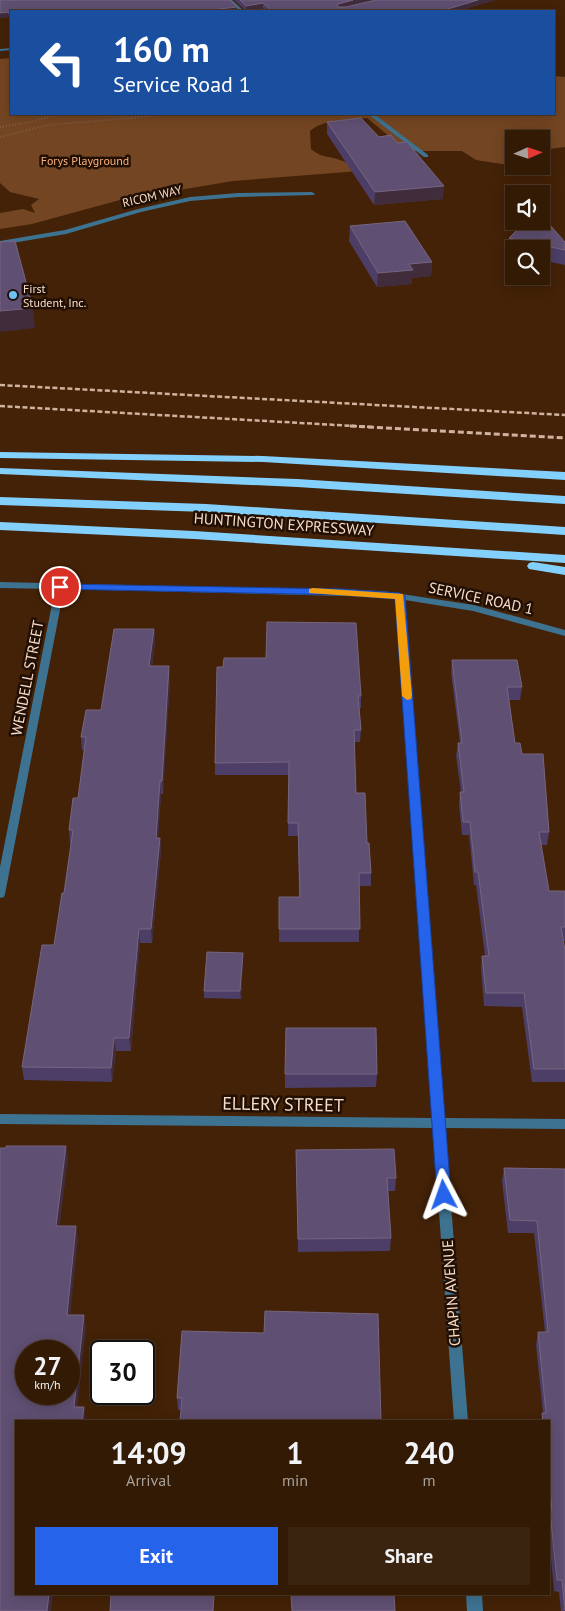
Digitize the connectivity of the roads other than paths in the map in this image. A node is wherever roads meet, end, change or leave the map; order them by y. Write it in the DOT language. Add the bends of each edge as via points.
graph roads {
  1 [pos="229,0"];
  2 [pos="241,10"];
  3 [pos="373,115"];
  4 [pos="426,156"];
  5 [pos="312,194"];
  6 [pos="0,243"];
  7 [pos="0,455"];
  8 [pos="0,472"];
  9 [pos="565,476"];
  10 [pos="565,500"];
  11 [pos="0,501"];
  12 [pos="0,526"];
  13 [pos="565,531"];
  14 [pos="453,552"];
  15 [pos="565,559"];
  16 [pos="565,571"];
  17 [pos="0,585"];
  18 [pos="60,587"];
  19 [pos="400,596"];
  20 [pos="565,633"];
  21 [pos="0,894"];
  22 [pos="0,1119"];
  23 [pos="438,1124"];
  24 [pos="565,1124"];
  25 [pos="461,1420"];
  26 [pos="474,1595"];
  27 [pos="475,1611"];
  1 -- 2 [label="street"];
  3 -- 4 [label="street"];
  5 -- 6 [label="street, RICOM WAY" via="190,199 66,232"];
  7 -- 9 [label="highway" via="290,460"];
  8 -- 10 [label="highway" via="297,483"];
  11 -- 13 [label="highway" via="242,510"];
  12 -- 14 [label="highway, HUNTINGTON EXPRESSWAY"];
  14 -- 15 [label="highway, HUNTINGTON EXPRESSWAY"];
  14 -- 16 [label="highway"];
  17 -- 18 [label="street, SERVICE ROAD 1"];
  18 -- 19 [label="street, SERVICE ROAD 1"];
  18 -- 21 [label="street, WENDELL STREET"];
  19 -- 20 [label="street, SERVICE ROAD 1" via="474,608"];
  19 -- 23 [label="street, CHAPIN AVENUE"];
  22 -- 23 [label="street, ELLERY STREET"];
  23 -- 24 [label="street, ELLERY STREET"];
  23 -- 25 [label="street, CHAPIN AVENUE"];
  26 -- 27 [label="street"];
}
